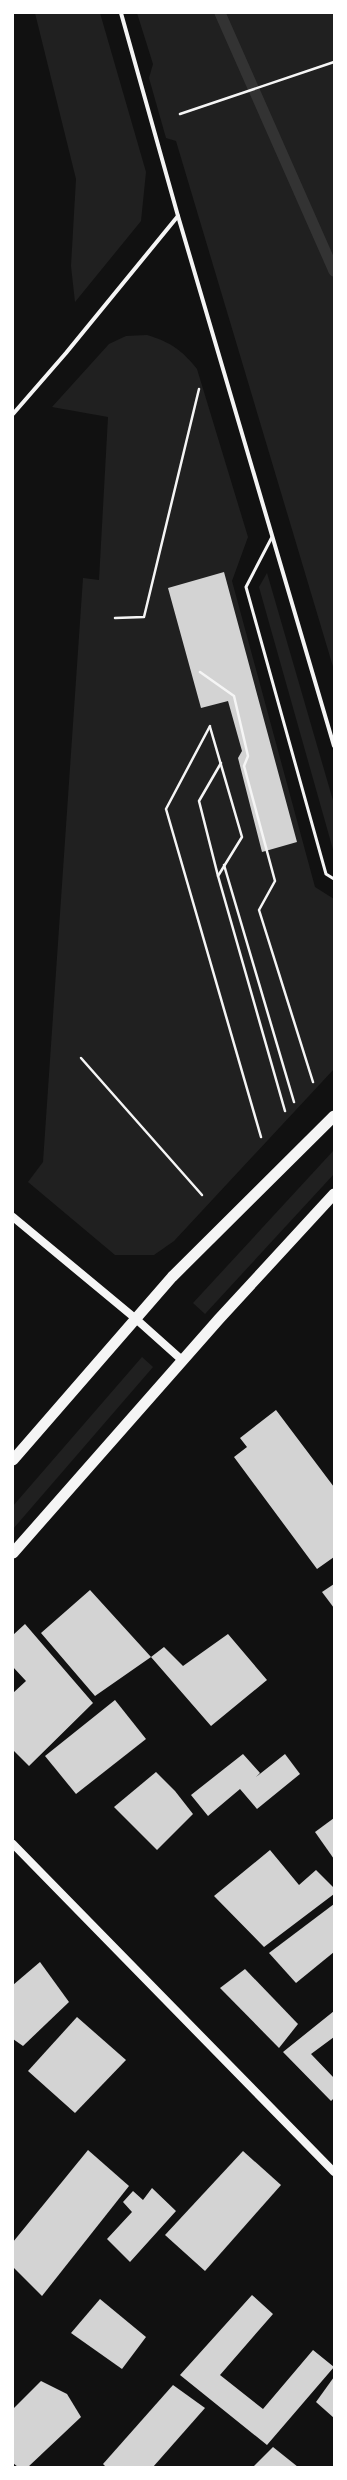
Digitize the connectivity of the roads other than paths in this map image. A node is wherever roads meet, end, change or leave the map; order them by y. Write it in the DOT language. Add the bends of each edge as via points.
graph roads {
  1 [pos="121,13"];
  2 [pos="178,216"];
  3 [pos="13,414"];
  4 [pos="272,537"];
  5 [pos="334,746"];
  6 [pos="334,879"];
  7 [pos="334,1116"];
  8 [pos="334,1194"];
  9 [pos="13,1217"];
  10 [pos="136,1319"];
  11 [pos="183,1361"];
  12 [pos="13,1460"];
  13 [pos="13,1553"];
  14 [pos="13,1844"];
  15 [pos="334,2172"];
  1 -- 2 [label="street"];
  2 -- 3 [label="street"];
  2 -- 4 [label="street"];
  4 -- 5 [label="street"];
  4 -- 6 [label="lane" via="246,587 326,874"];
  7 -- 10 [label="highway" via="172,1277"];
  8 -- 11 [label="highway"];
  9 -- 10 [label="main road"];
  10 -- 11 [label="main road"];
  10 -- 12 [label="highway"];
  11 -- 13 [label="highway"];
  14 -- 15 [label="main road"];
}
